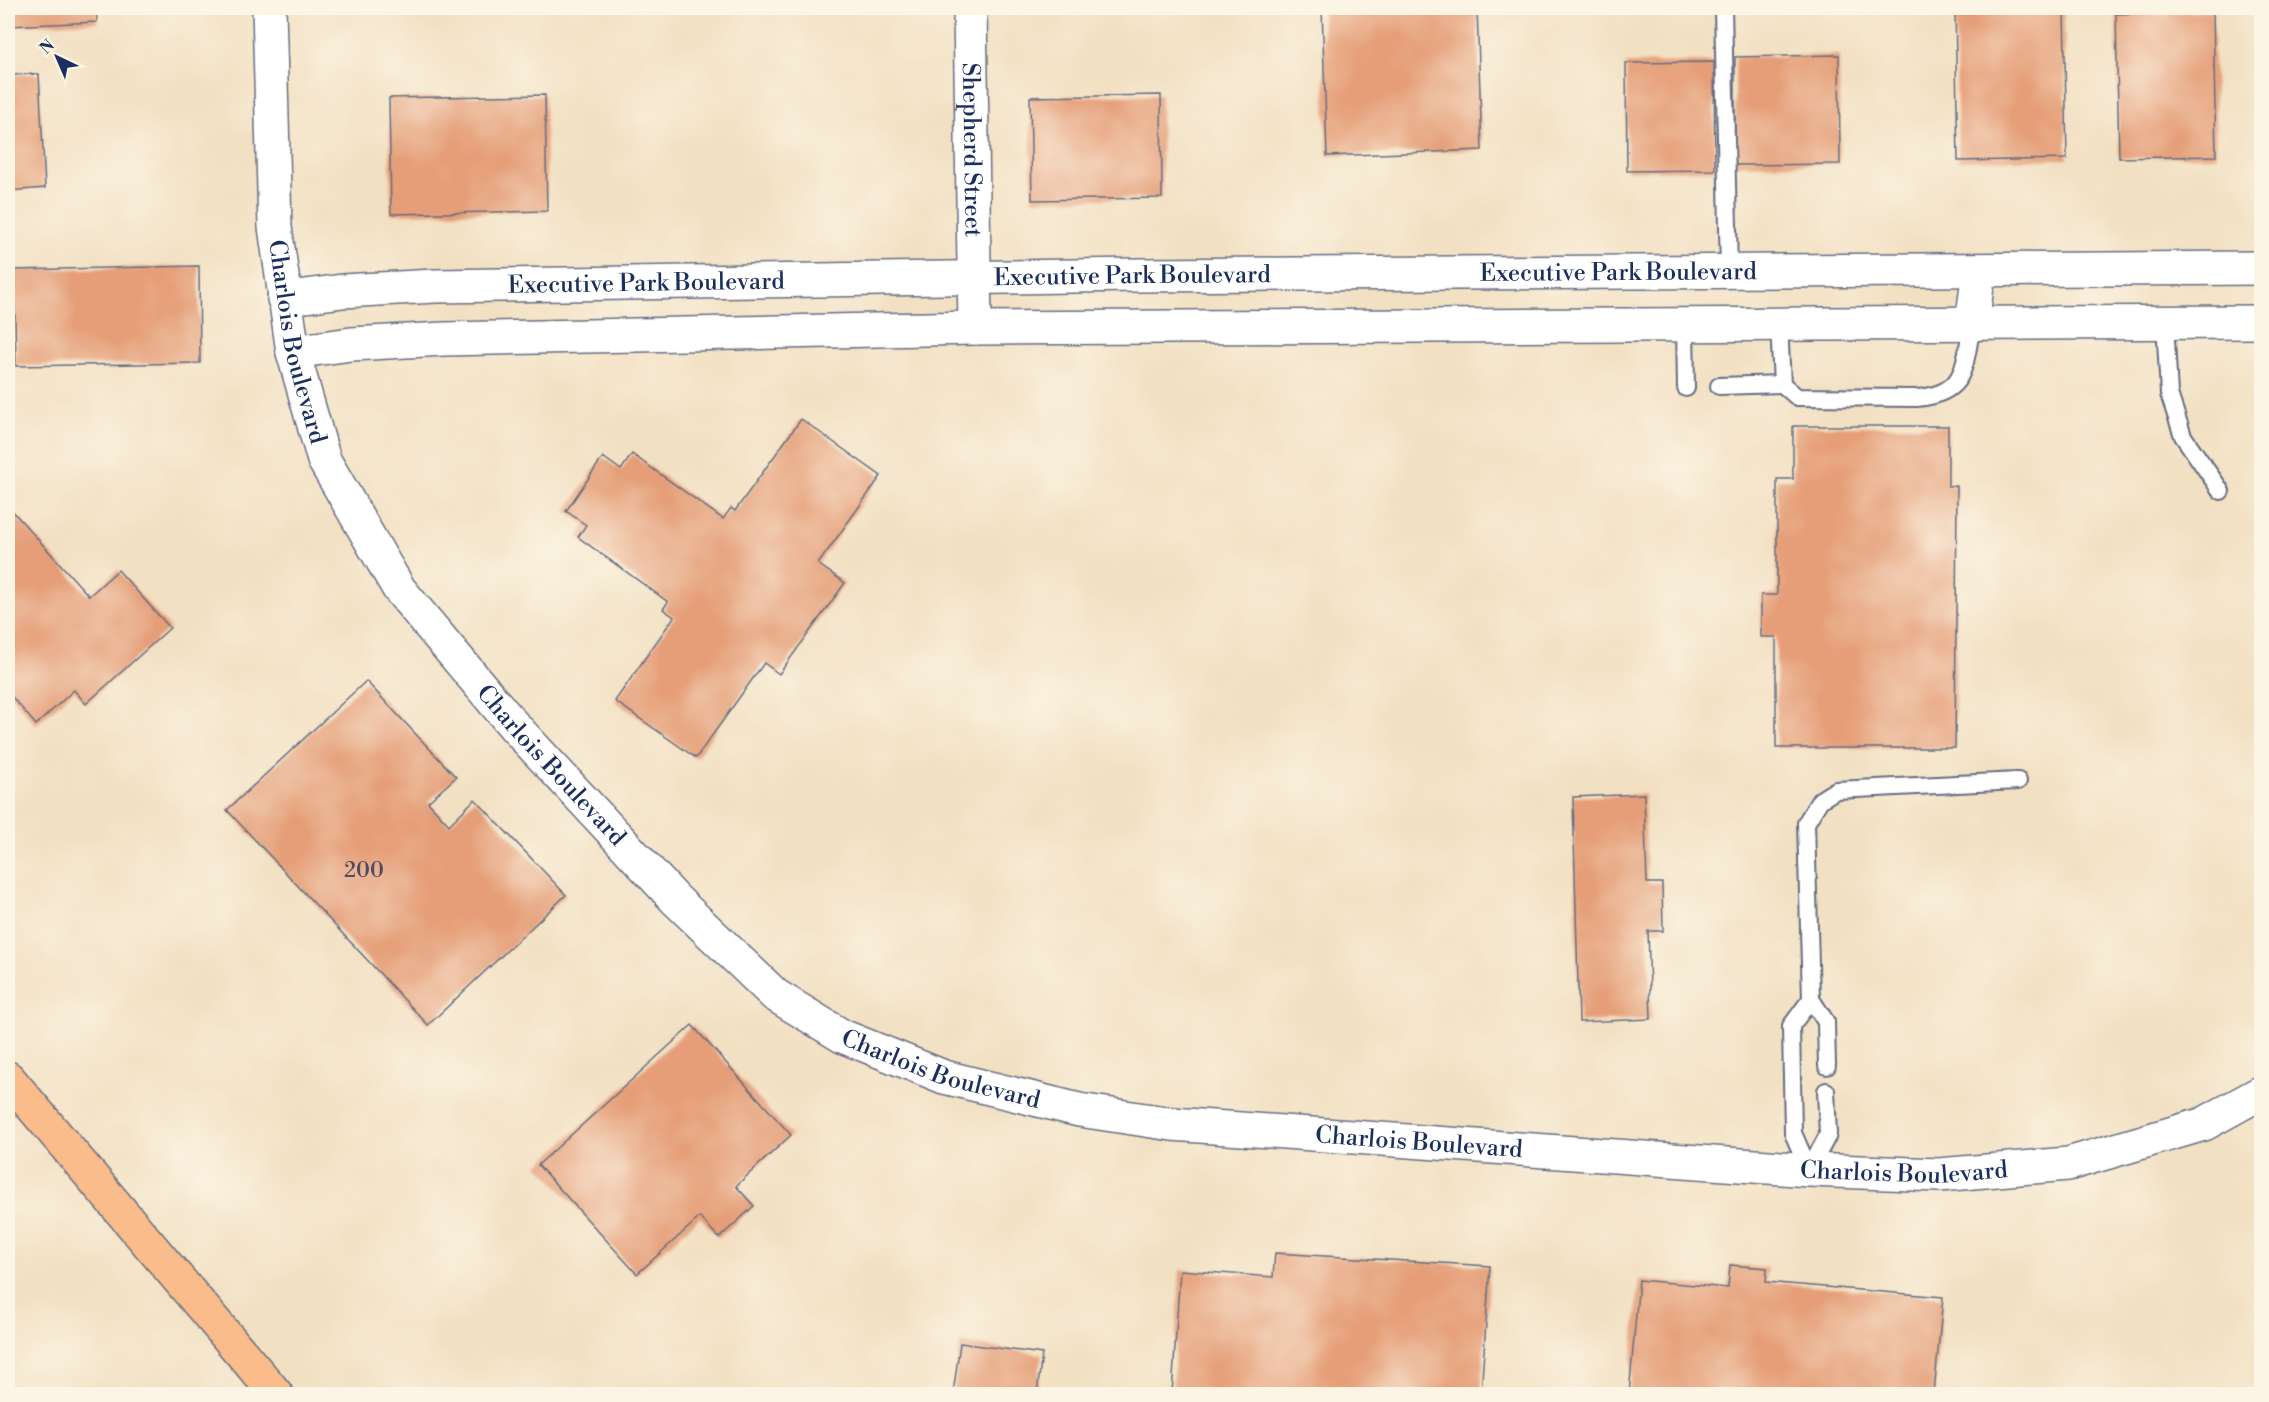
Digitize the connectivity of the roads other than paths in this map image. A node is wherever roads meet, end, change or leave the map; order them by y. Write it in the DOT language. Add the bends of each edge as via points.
graph roads {
  1 [pos="269,8"];
  2 [pos="970,8"];
  3 [pos="1723,8"];
  4 [pos="2262,268"];
  5 [pos="1979,270"];
  6 [pos="1729,272"];
  7 [pos="976,278"];
  8 [pos="284,299"];
  9 [pos="2165,322"];
  10 [pos="2262,322"];
  11 [pos="1684,325"];
  12 [pos="1779,325"];
  13 [pos="1972,325"];
  14 [pos="975,328"];
  15 [pos="293,352"];
  16 [pos="1782,384"];
  17 [pos="1719,386"];
  18 [pos="1686,388"];
  19 [pos="2221,491"];
  20 [pos="2018,781"];
  21 [pos="1811,999"];
  22 [pos="1827,1066"];
  23 [pos="8,1078"];
  24 [pos="1826,1091"];
  25 [pos="2262,1092"];
  26 [pos="1809,1170"];
  27 [pos="276,1395"];
  1 -- 8 [label="street, Charlois Boulevard" via="275,227"];
  2 -- 7 [label="street, Shepherd Street"];
  3 -- 6 [label="lane"];
  4 -- 5 [label="street, Executive Park Boulevard"];
  5 -- 6 [label="street, Executive Park Boulevard"];
  5 -- 13 [label="street"];
  6 -- 7 [label="street, Executive Park Boulevard"];
  7 -- 8 [label="street, Executive Park Boulevard" via="435,286"];
  7 -- 14 [label="street, Shepherd Street"];
  8 -- 15 [label="street, Charlois Boulevard"];
  9 -- 10 [label="street, Executive Park Boulevard"];
  9 -- 13 [label="street, Executive Park Boulevard"];
  9 -- 19 [label="lane" via="2169,394 2183,436"];
  11 -- 12 [label="street, Executive Park Boulevard"];
  11 -- 14 [label="street, Executive Park Boulevard"];
  11 -- 18 [label="lane"];
  12 -- 13 [label="street, Executive Park Boulevard"];
  12 -- 16 [label="lane"];
  13 -- 16 [label="lane" via="1963,372 1956,385 1935,397 1797,398"];
  14 -- 15 [label="street, Executive Park Boulevard" via="444,339"];
  15 -- 26 [label="street, Charlois Boulevard" via="324,460 399,589 514,726 675,899 775,995 842,1036 944,1077 1079,1110 1173,1124"];
  16 -- 17 [label="lane"];
  20 -- 21 [label="lane" via="1836,789 1820,800 1806,823"];
  21 -- 22 [label="lane" via="1826,1022"];
  21 -- 26 [label="lane" via="1791,1026 1793,1133"];
  23 -- 27 [label="highway"];
  24 -- 26 [label="lane" via="1828,1135"];
  25 -- 26 [label="street, Charlois Boulevard" via="2204,1124 2068,1164 1939,1175"];
}
